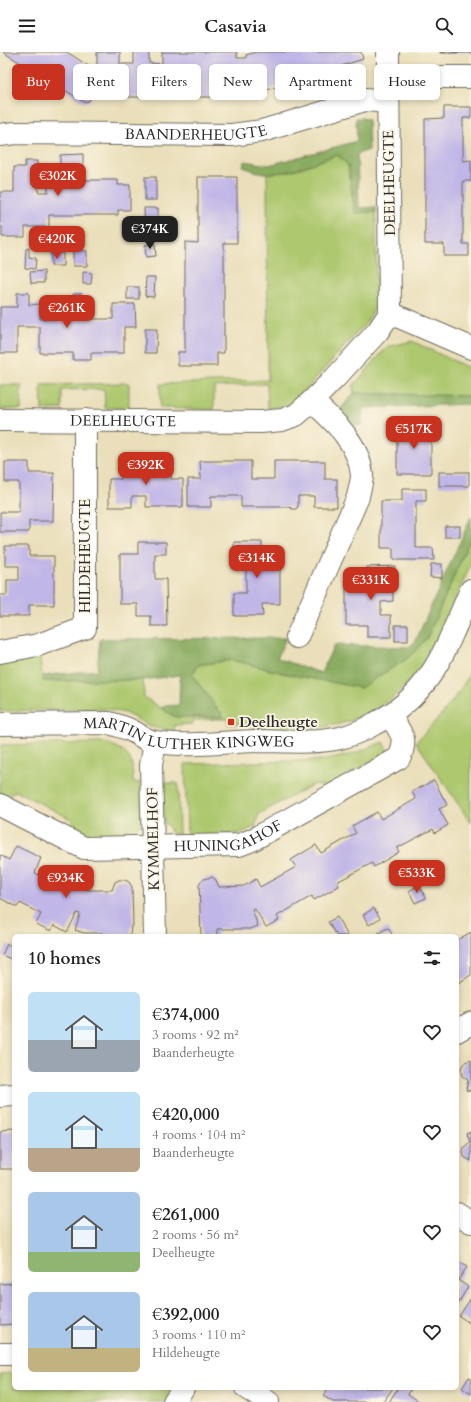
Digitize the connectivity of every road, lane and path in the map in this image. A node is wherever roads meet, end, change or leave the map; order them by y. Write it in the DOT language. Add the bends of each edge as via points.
graph roads {
  1 [pos="388,52"];
  2 [pos="388,64"];
  3 [pos="440,77"];
  4 [pos="471,77"];
  5 [pos="388,102"];
  6 [pos="0,135"];
  7 [pos="390,313"];
  8 [pos="471,348"];
  9 [pos="312,401"];
  10 [pos="0,420"];
  11 [pos="85,420"];
  12 [pos="471,590"];
  13 [pos="297,637"];
  14 [pos="0,652"];
  15 [pos="390,715"];
  16 [pos="0,724"];
  17 [pos="156,742"];
  18 [pos="0,805"];
  19 [pos="154,846"];
  20 [pos="155,934"];
  21 [pos="471,1024"];
  22 [pos="459,1030"];
  23 [pos="12,1095"];
  24 [pos="0,1096"];
  25 [pos="459,1214"];
  26 [pos="471,1222"];
  27 [pos="0,1354"];
  28 [pos="12,1354"];
  29 [pos="182,1390"];
  30 [pos="249,1390"];
  31 [pos="174,1402"];
  32 [pos="268,1402"];
  1 -- 2 [label="street, DEELHEUGTE"];
  3 -- 4 [label="street"];
  5 -- 6 [label="street, BAANDERHEUGTE" via="365,100 262,131 232,135"];
  5 -- 7 [label="street, DEELHEUGTE"];
  7 -- 8 [label="street"];
  7 -- 9 [label="street, DEELHEUGTE" via="378,331"];
  9 -- 11 [label="street, DEELHEUGTE" via="296,415 282,420"];
  9 -- 13 [label="street" via="335,422 346,437 359,462 362,476 358,497"];
  10 -- 11 [label="street, DEELHEUGTE"];
  11 -- 14 [label="street, HILDEHEUGTE" via="85,628 38,645"];
  12 -- 15 [label="street, MARTIN LUTHER KINGWEG" via="436,667 424,685"];
  15 -- 17 [label="street, MARTIN LUTHER KINGWEG" via="350,735 326,740 193,744"];
  15 -- 19 [label="street, HUNINGAHOF" via="404,740 404,749 399,758 252,840 239,845"];
  16 -- 17 [label="street, MARTIN LUTHER KINGWEG" via="109,723 123,726 149,741"];
  17 -- 19 [label="street, KYMMELHOF" via="152,765"];
  18 -- 19 [label="street, HUNINGAHOF" via="84,848"];
  19 -- 20 [label="street, KYMMELHOF"];
  21 -- 22 [label="street"];
  23 -- 24 [label="street"];
  25 -- 26 [label="street"];
  27 -- 28 [label="street"];
  29 -- 31 [label="street"];
  30 -- 32 [label="street"];
}
